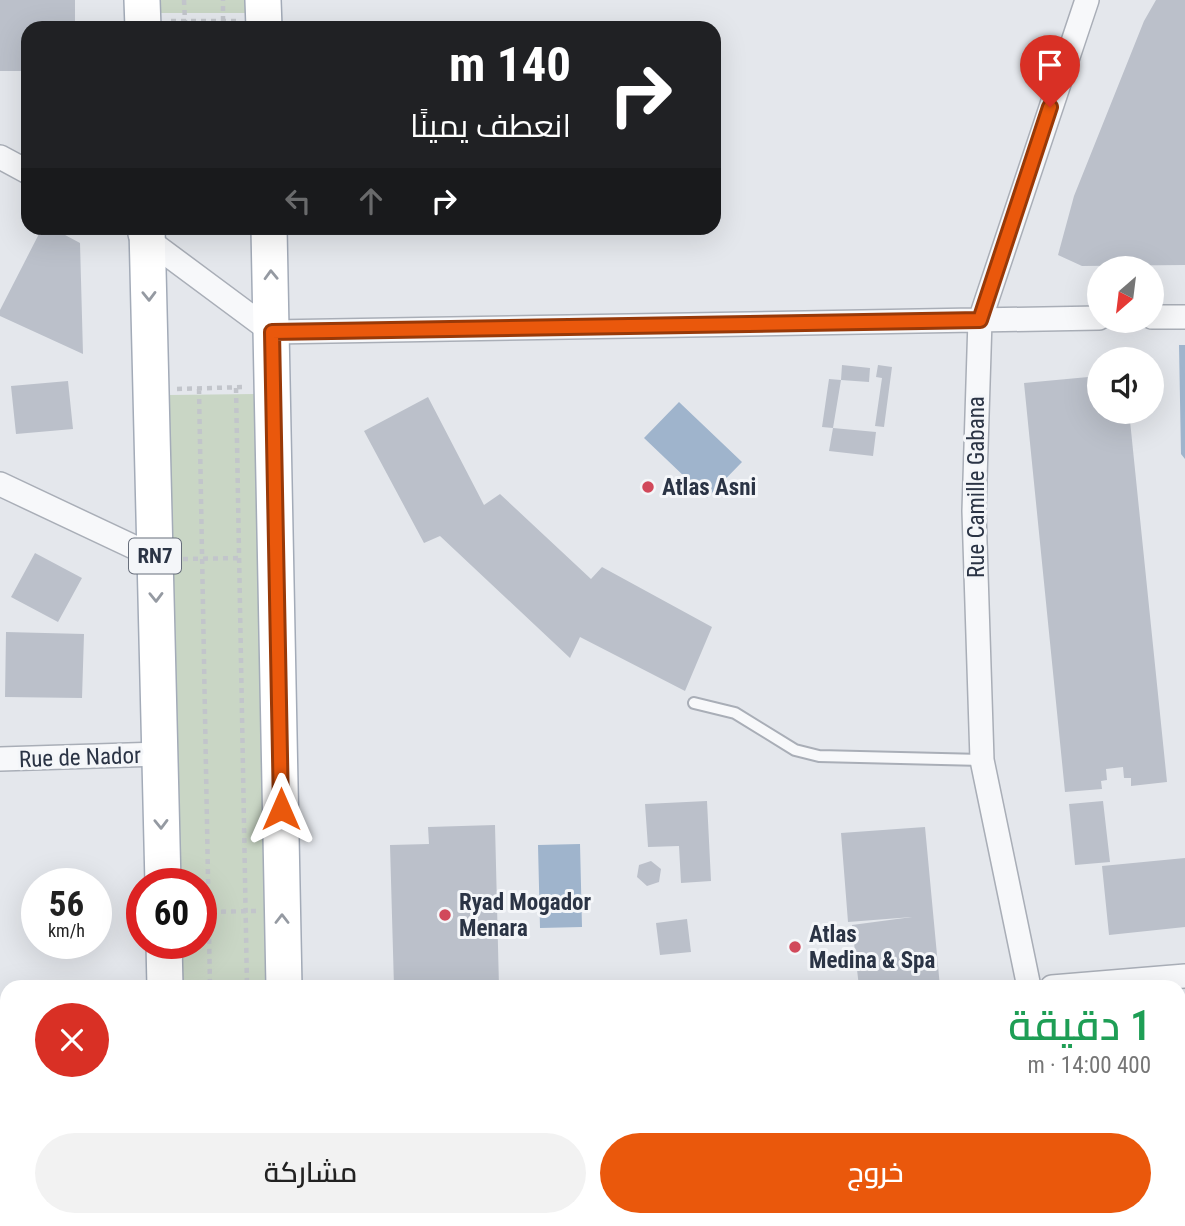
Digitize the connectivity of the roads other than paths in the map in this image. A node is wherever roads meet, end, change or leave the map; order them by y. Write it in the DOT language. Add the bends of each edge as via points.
graph roads {
  1 [pos="1087,0"];
  2 [pos="0,157"];
  3 [pos="21,168"];
  4 [pos="142,235"];
  5 [pos="147,235"];
  6 [pos="269,235"];
  7 [pos="1164,317"];
  8 [pos="1185,317"];
  9 [pos="1087,318"];
  10 [pos="980,320"];
  11 [pos="272,332"];
  12 [pos="0,484"];
  13 [pos="164,558"];
  14 [pos="694,703"];
  15 [pos="160,754"];
  16 [pos="0,759"];
  17 [pos="982,760"];
  18 [pos="163,868"];
  19 [pos="164,959"];
  20 [pos="1185,976"];
  21 [pos="165,980"];
  22 [pos="285,980"];
  23 [pos="1028,980"];
  24 [pos="1137,980"];
  1 -- 10 [label="street, Rue Camille Gabana"];
  2 -- 3 [label="street"];
  4 -- 13 [label="main road, RN7, one-way"];
  5 -- 11 [label="street"];
  11 -- 6 [label="main road, one-way"];
  7 -- 8 [label="street"];
  9 -- 10 [label="street"];
  10 -- 11 [label="street"];
  10 -- 17 [label="street, Rue Camille Gabana" via="974,511"];
  22 -- 11 [label="main road, one-way"];
  12 -- 13 [label="street"];
  13 -- 15 [label="main road, RN7, one-way"];
  14 -- 17 [label="lane" via="735,713 804,754 864,760"];
  15 -- 16 [label="street, Rue de Nador"];
  15 -- 18 [label="main road, RN7, one-way"];
  17 -- 23 [label="street, Rue Camille Gabana"];
  19 -- 21 [label="main road"];
  20 -- 24 [label="street"];
}
